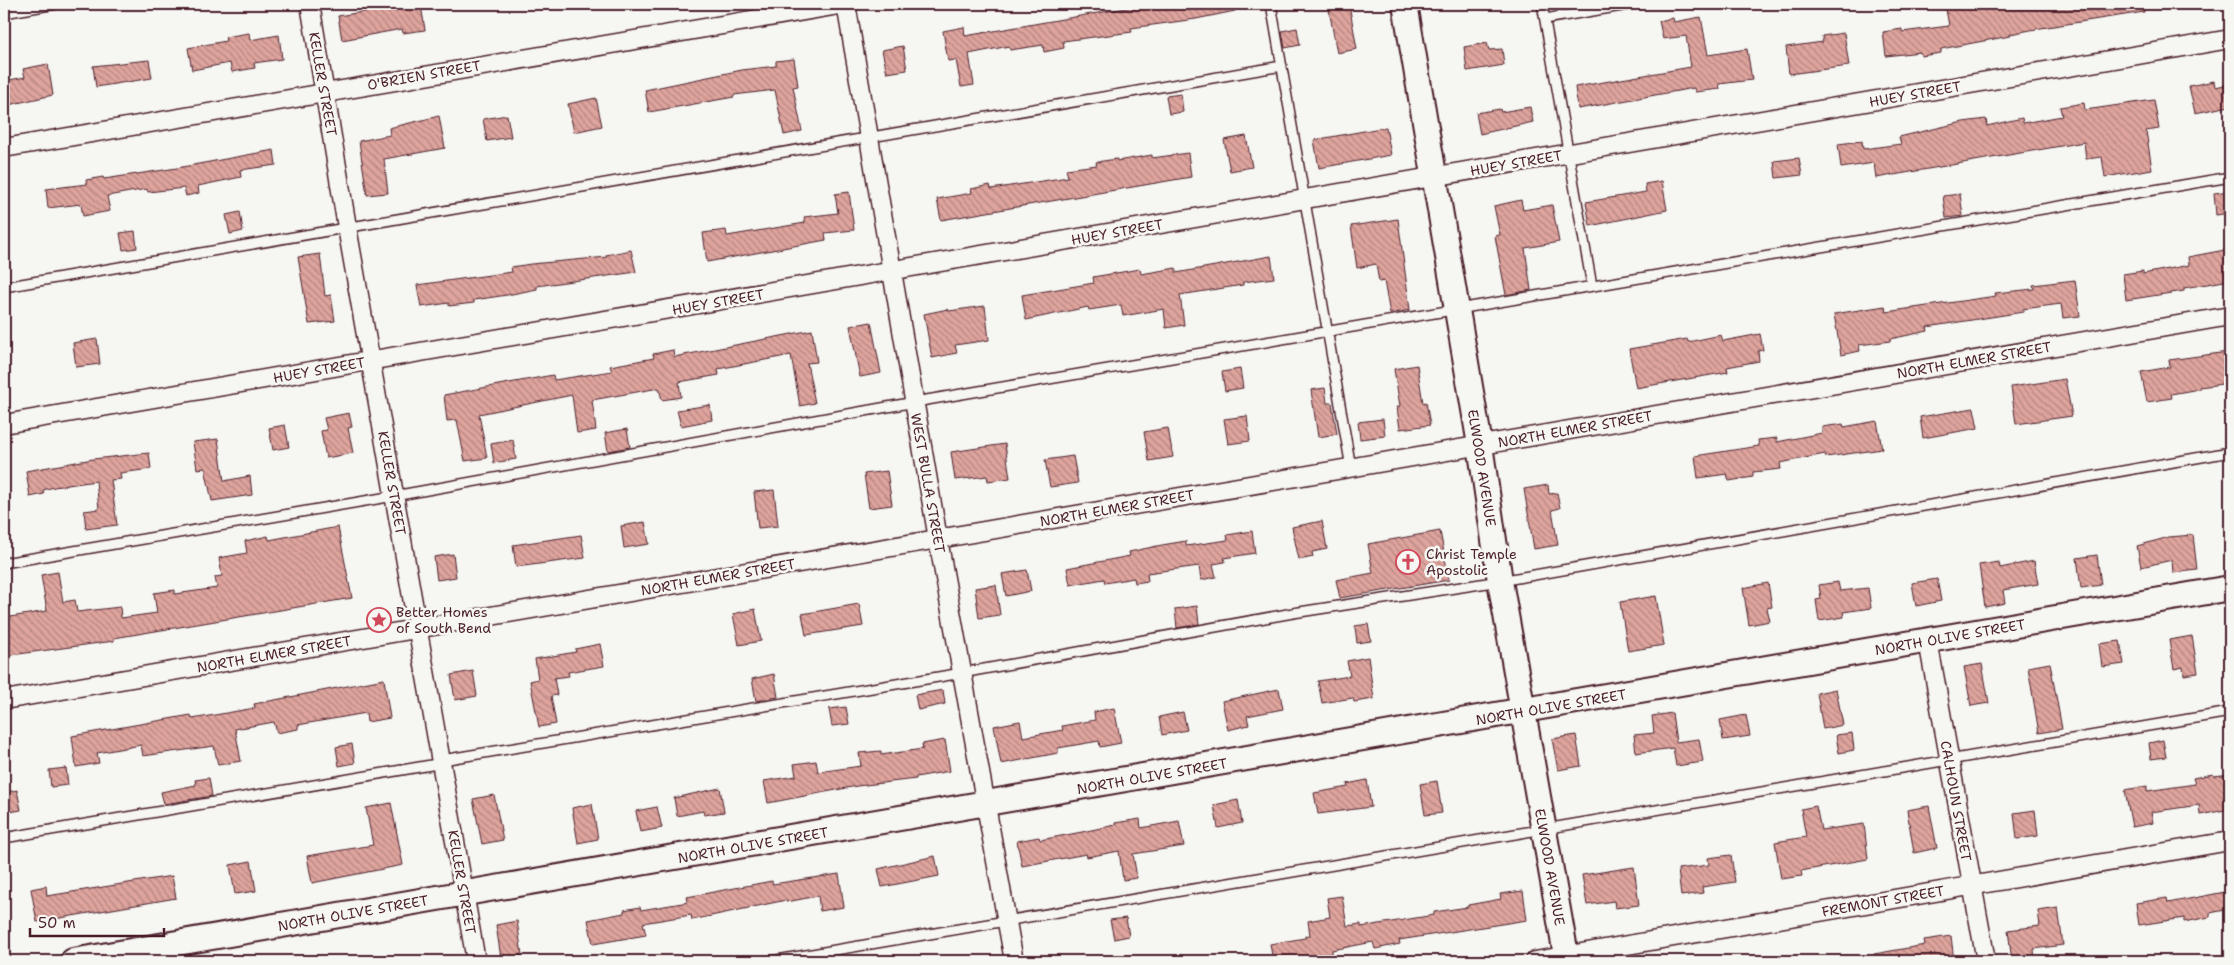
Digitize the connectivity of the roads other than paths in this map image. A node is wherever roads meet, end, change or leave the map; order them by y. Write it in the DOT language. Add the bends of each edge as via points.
graph roads {
  1 [pos="56,4"];
  2 [pos="310,4"];
  3 [pos="845,4"];
  4 [pos="1271,4"];
  5 [pos="1406,4"];
  6 [pos="1542,4"];
  7 [pos="1634,4"];
  8 [pos="4,13"];
  9 [pos="1545,19"];
  10 [pos="2230,39"];
  11 [pos="1282,66"];
  12 [pos="325,92"];
  13 [pos="870,137"];
  14 [pos="4,148"];
  15 [pos="1568,154"];
  16 [pos="1434,177"];
  17 [pos="2230,177"];
  18 [pos="1305,199"];
  19 [pos="346,228"];
  20 [pos="893,272"];
  21 [pos="1592,286"];
  22 [pos="4,287"];
  23 [pos="1456,309"];
  24 [pos="2230,316"];
  25 [pos="1327,331"];
  26 [pos="370,361"];
  27 [pos="915,402"];
  28 [pos="4,424"];
  29 [pos="1480,446"];
  30 [pos="2230,452"];
  31 [pos="1351,468"];
  32 [pos="394,496"];
  33 [pos="938,539"];
  34 [pos="4,563"];
  35 [pos="1500,581"];
  36 [pos="2230,588"];
  37 [pos="418,629"];
  38 [pos="1928,641"];
  39 [pos="962,673"];
  40 [pos="4,700"];
  41 [pos="1522,712"];
  42 [pos="2230,712"];
  43 [pos="1948,760"];
  44 [pos="441,762"];
  45 [pos="985,804"];
  46 [pos="1543,830"];
  47 [pos="4,838"];
  48 [pos="2230,841"];
  49 [pos="1972,886"];
  50 [pos="464,893"];
  51 [pos="1008,922"];
  52 [pos="1567,959"];
  53 [pos="73,961"];
  54 [pos="476,961"];
  55 [pos="771,961"];
  56 [pos="1014,961"];
  57 [pos="1535,961"];
  58 [pos="1986,961"];
  1 -- 8 [label="lane"];
  2 -- 12 [label="street, KELLER STREET"];
  3 -- 12 [label="street, O'BRIEN STREET"];
  3 -- 13 [label="street, WEST BULLA STREET"];
  4 -- 11 [label="lane"];
  5 -- 16 [label="street, ELWOOD AVENUE"];
  6 -- 9 [label="lane"];
  7 -- 9 [label="lane"];
  9 -- 15 [label="lane"];
  10 -- 15 [label="street, HUEY STREET"];
  11 -- 13 [label="lane"];
  11 -- 18 [label="lane"];
  12 -- 14 [label="street, O'BRIEN STREET"];
  12 -- 19 [label="street, KELLER STREET"];
  13 -- 19 [label="lane"];
  13 -- 20 [label="street, WEST BULLA STREET"];
  15 -- 16 [label="street, HUEY STREET"];
  15 -- 21 [label="lane"];
  16 -- 18 [label="street, HUEY STREET"];
  16 -- 23 [label="street, ELWOOD AVENUE"];
  17 -- 21 [label="lane"];
  18 -- 20 [label="street, HUEY STREET"];
  18 -- 25 [label="lane"];
  19 -- 22 [label="lane"];
  19 -- 26 [label="street, KELLER STREET"];
  20 -- 26 [label="street, HUEY STREET"];
  20 -- 27 [label="street, WEST BULLA STREET"];
  21 -- 23 [label="lane"];
  23 -- 25 [label="lane"];
  23 -- 29 [label="street, ELWOOD AVENUE"];
  24 -- 29 [label="street, NORTH ELMER STREET"];
  25 -- 27 [label="lane"];
  25 -- 31 [label="lane"];
  26 -- 28 [label="street, HUEY STREET"];
  26 -- 32 [label="street, KELLER STREET"];
  27 -- 32 [label="lane"];
  27 -- 33 [label="street, WEST BULLA STREET"];
  29 -- 31 [label="street, NORTH ELMER STREET"];
  29 -- 35 [label="street, ELWOOD AVENUE"];
  30 -- 35 [label="lane"];
  31 -- 33 [label="street, NORTH ELMER STREET"];
  32 -- 34 [label="lane"];
  32 -- 37 [label="street, KELLER STREET"];
  33 -- 37 [label="street, NORTH ELMER STREET"];
  33 -- 39 [label="street, WEST BULLA STREET"];
  35 -- 39 [label="lane" via="1294,613"];
  35 -- 41 [label="street, ELWOOD AVENUE"];
  36 -- 38 [label="street, NORTH OLIVE STREET"];
  37 -- 40 [label="street, NORTH ELMER STREET"];
  37 -- 44 [label="street, KELLER STREET"];
  38 -- 41 [label="street, NORTH OLIVE STREET"];
  38 -- 43 [label="street, CALHOUN STREET"];
  39 -- 44 [label="lane"];
  39 -- 45 [label="street, WEST BULLA STREET"];
  41 -- 45 [label="street, NORTH OLIVE STREET"];
  41 -- 46 [label="street, ELWOOD AVENUE"];
  42 -- 43 [label="lane"];
  43 -- 46 [label="lane"];
  43 -- 49 [label="street, CALHOUN STREET"];
  44 -- 47 [label="lane"];
  44 -- 50 [label="street, KELLER STREET"];
  45 -- 50 [label="street, NORTH OLIVE STREET"];
  45 -- 51 [label="street, WEST BULLA STREET"];
  46 -- 51 [label="lane"];
  46 -- 52 [label="street, ELWOOD AVENUE"];
  48 -- 49 [label="street, FREMONT STREET"];
  49 -- 52 [label="street, FREMONT STREET"];
  49 -- 58 [label="street, CALHOUN STREET"];
  50 -- 53 [label="street, NORTH OLIVE STREET"];
  50 -- 54 [label="street, KELLER STREET"];
  51 -- 55 [label="lane"];
  51 -- 56 [label="street, WEST BULLA STREET"];
  52 -- 57 [label="street, FREMONT STREET"];
}
